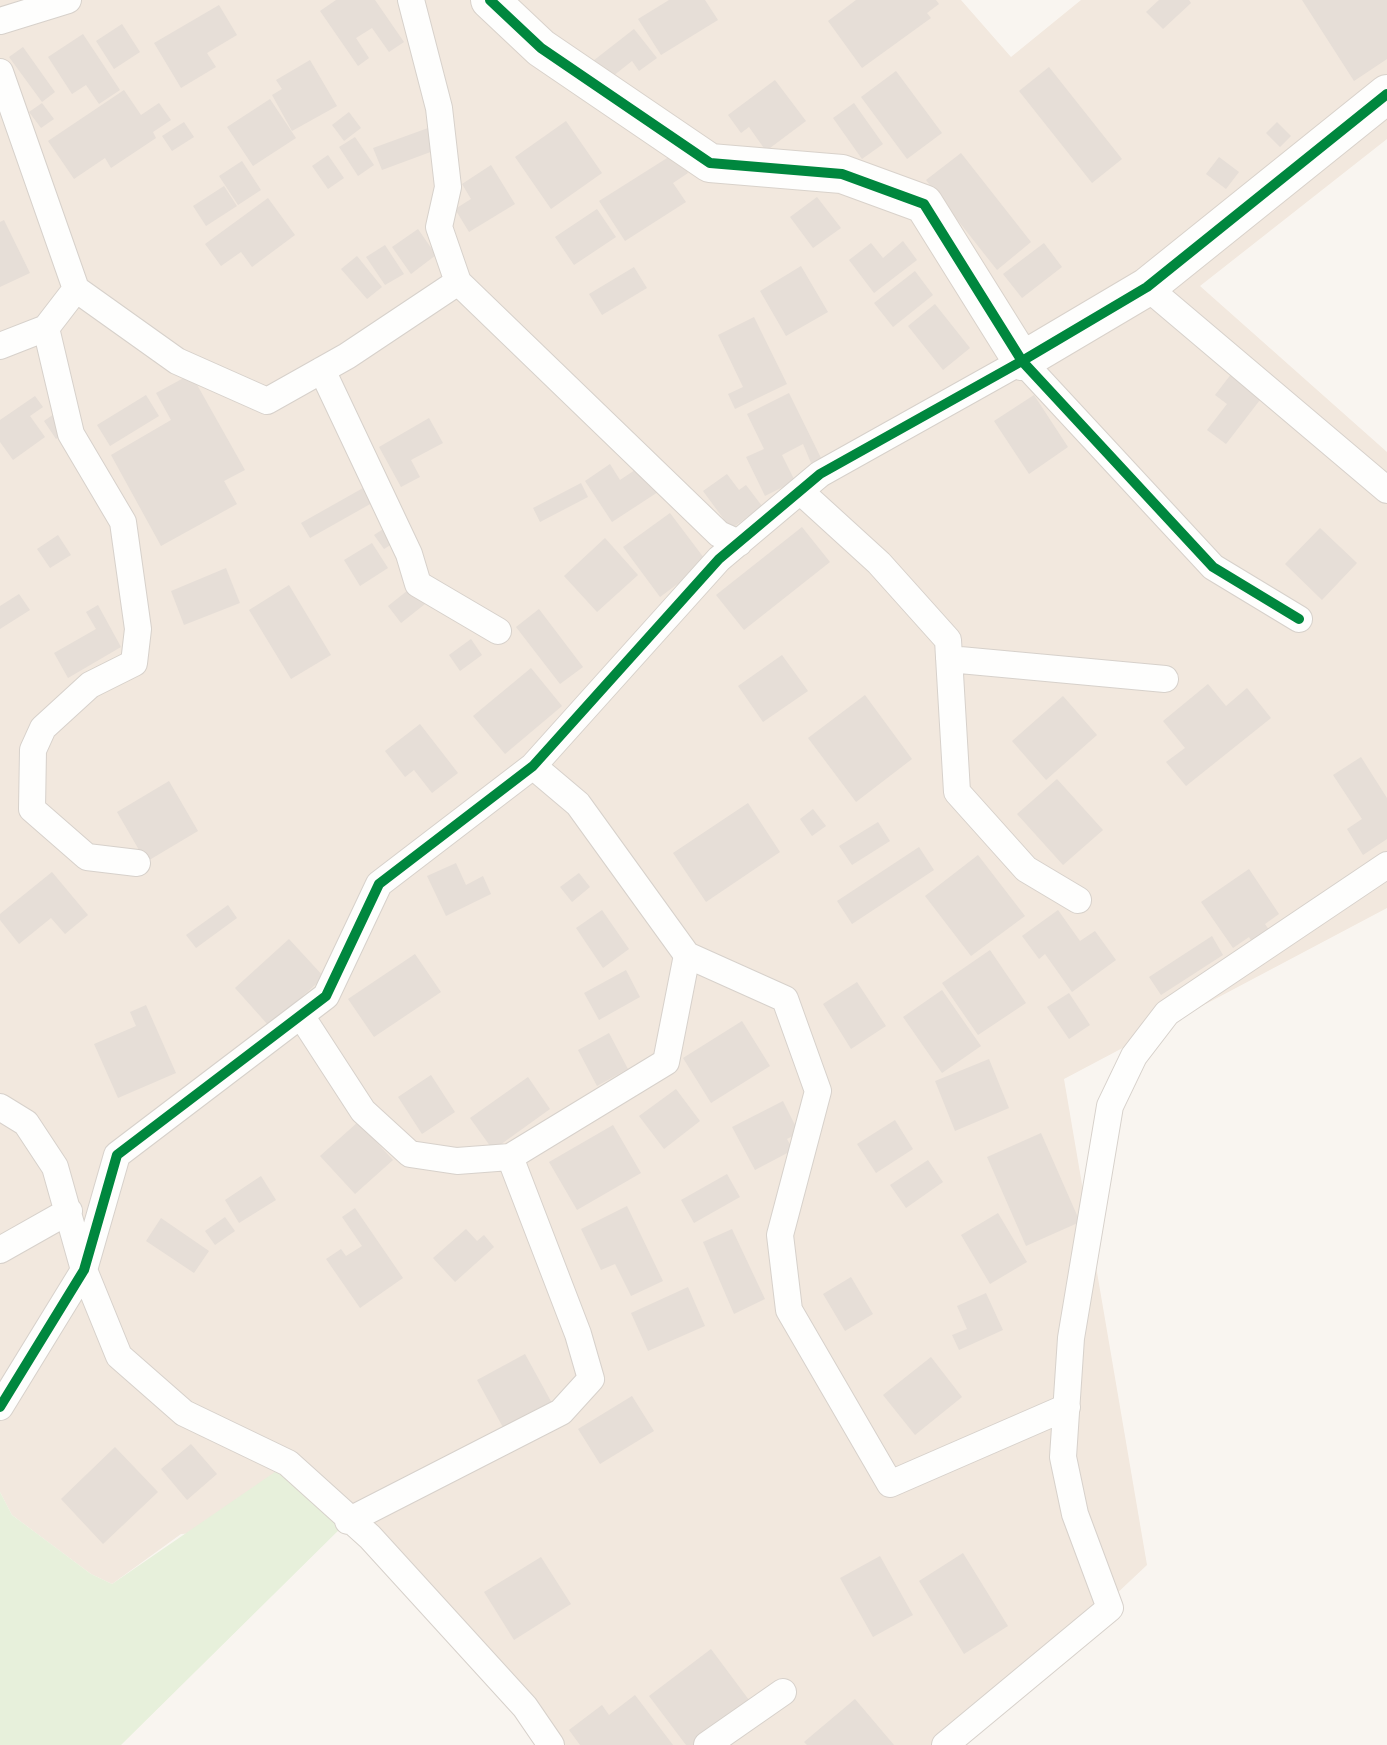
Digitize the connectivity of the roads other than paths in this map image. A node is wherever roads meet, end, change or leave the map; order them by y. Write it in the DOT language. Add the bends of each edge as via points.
graph roads {
  1 [pos="68,0"];
  2 [pos="411,0"];
  3 [pos="490,0"];
  4 [pos="0,21"];
  5 [pos="2,83"];
  6 [pos="1387,94"];
  7 [pos="458,282"];
  8 [pos="1147,287"];
  9 [pos="76,289"];
  10 [pos="46,328"];
  11 [pos="0,346"];
  12 [pos="1022,361"];
  13 [pos="322,370"];
  14 [pos="1387,490"];
  15 [pos="800,491"];
  16 [pos="739,543"];
  17 [pos="1299,619"];
  18 [pos="498,631"];
  19 [pos="949,659"];
  20 [pos="1165,679"];
  21 [pos="533,766"];
  22 [pos="137,863"];
  23 [pos="1387,865"];
  24 [pos="1078,900"];
  25 [pos="687,955"];
  26 [pos="302,1017"];
  27 [pos="0,1107"];
  28 [pos="510,1157"];
  29 [pos="69,1211"];
  30 [pos="0,1250"];
  31 [pos="84,1270"];
  32 [pos="0,1407"];
  33 [pos="1067,1407"];
  34 [pos="348,1521"];
  35 [pos="783,1692"];
  36 [pos="551,1745"];
  37 [pos="707,1745"];
  38 [pos="945,1745"];
  1 -- 4 [label="street"];
  2 -- 7 [label="street" via="439,108 448,187 439,227"];
  3 -- 12 [label="street" via="541,48 710,163 842,174 924,204"];
  5 -- 9 [label="street"];
  6 -- 8 [label="street"];
  7 -- 13 [label="street"];
  7 -- 16 [label="street" via="719,534"];
  8 -- 12 [label="street"];
  8 -- 14 [label="street"];
  9 -- 10 [label="street"];
  9 -- 13 [label="street" via="177,361 267,401"];
  10 -- 11 [label="street"];
  10 -- 22 [label="street" via="71,434 123,522 138,629 134,663 90,685 43,728 33,750 32,809 87,857"];
  12 -- 15 [label="street" via="820,474"];
  12 -- 17 [label="street" via="1213,567"];
  13 -- 18 [label="street" via="409,554 418,584"];
  15 -- 16 [label="street"];
  15 -- 19 [label="street" via="879,563 948,640"];
  16 -- 21 [label="street"];
  19 -- 20 [label="street"];
  19 -- 24 [label="street" via="957,792 1026,869"];
  21 -- 25 [label="street" via="578,804"];
  21 -- 26 [label="street" via="379,884 326,996"];
  23 -- 33 [label="street" via="1167,1013 1134,1056 1110,1106 1071,1338"];
  25 -- 28 [label="street" via="666,1062"];
  25 -- 33 [label="street" via="785,999 818,1091 780,1235 789,1310 890,1484"];
  26 -- 28 [label="street" via="363,1111 410,1154 457,1161"];
  26 -- 31 [label="street" via="117,1155"];
  27 -- 29 [label="street" via="26,1123 55,1167"];
  28 -- 34 [label="street" via="591,1379 561,1412"];
  29 -- 30 [label="street"];
  29 -- 31 [label="street"];
  31 -- 32 [label="street"];
  31 -- 34 [label="street" via="119,1356 184,1413 288,1463"];
  33 -- 38 [label="street" via="1063,1457 1075,1514 1110,1608"];
  34 -- 36 [label="street" via="370,1537 525,1707"];
  35 -- 37 [label="street"];
}
